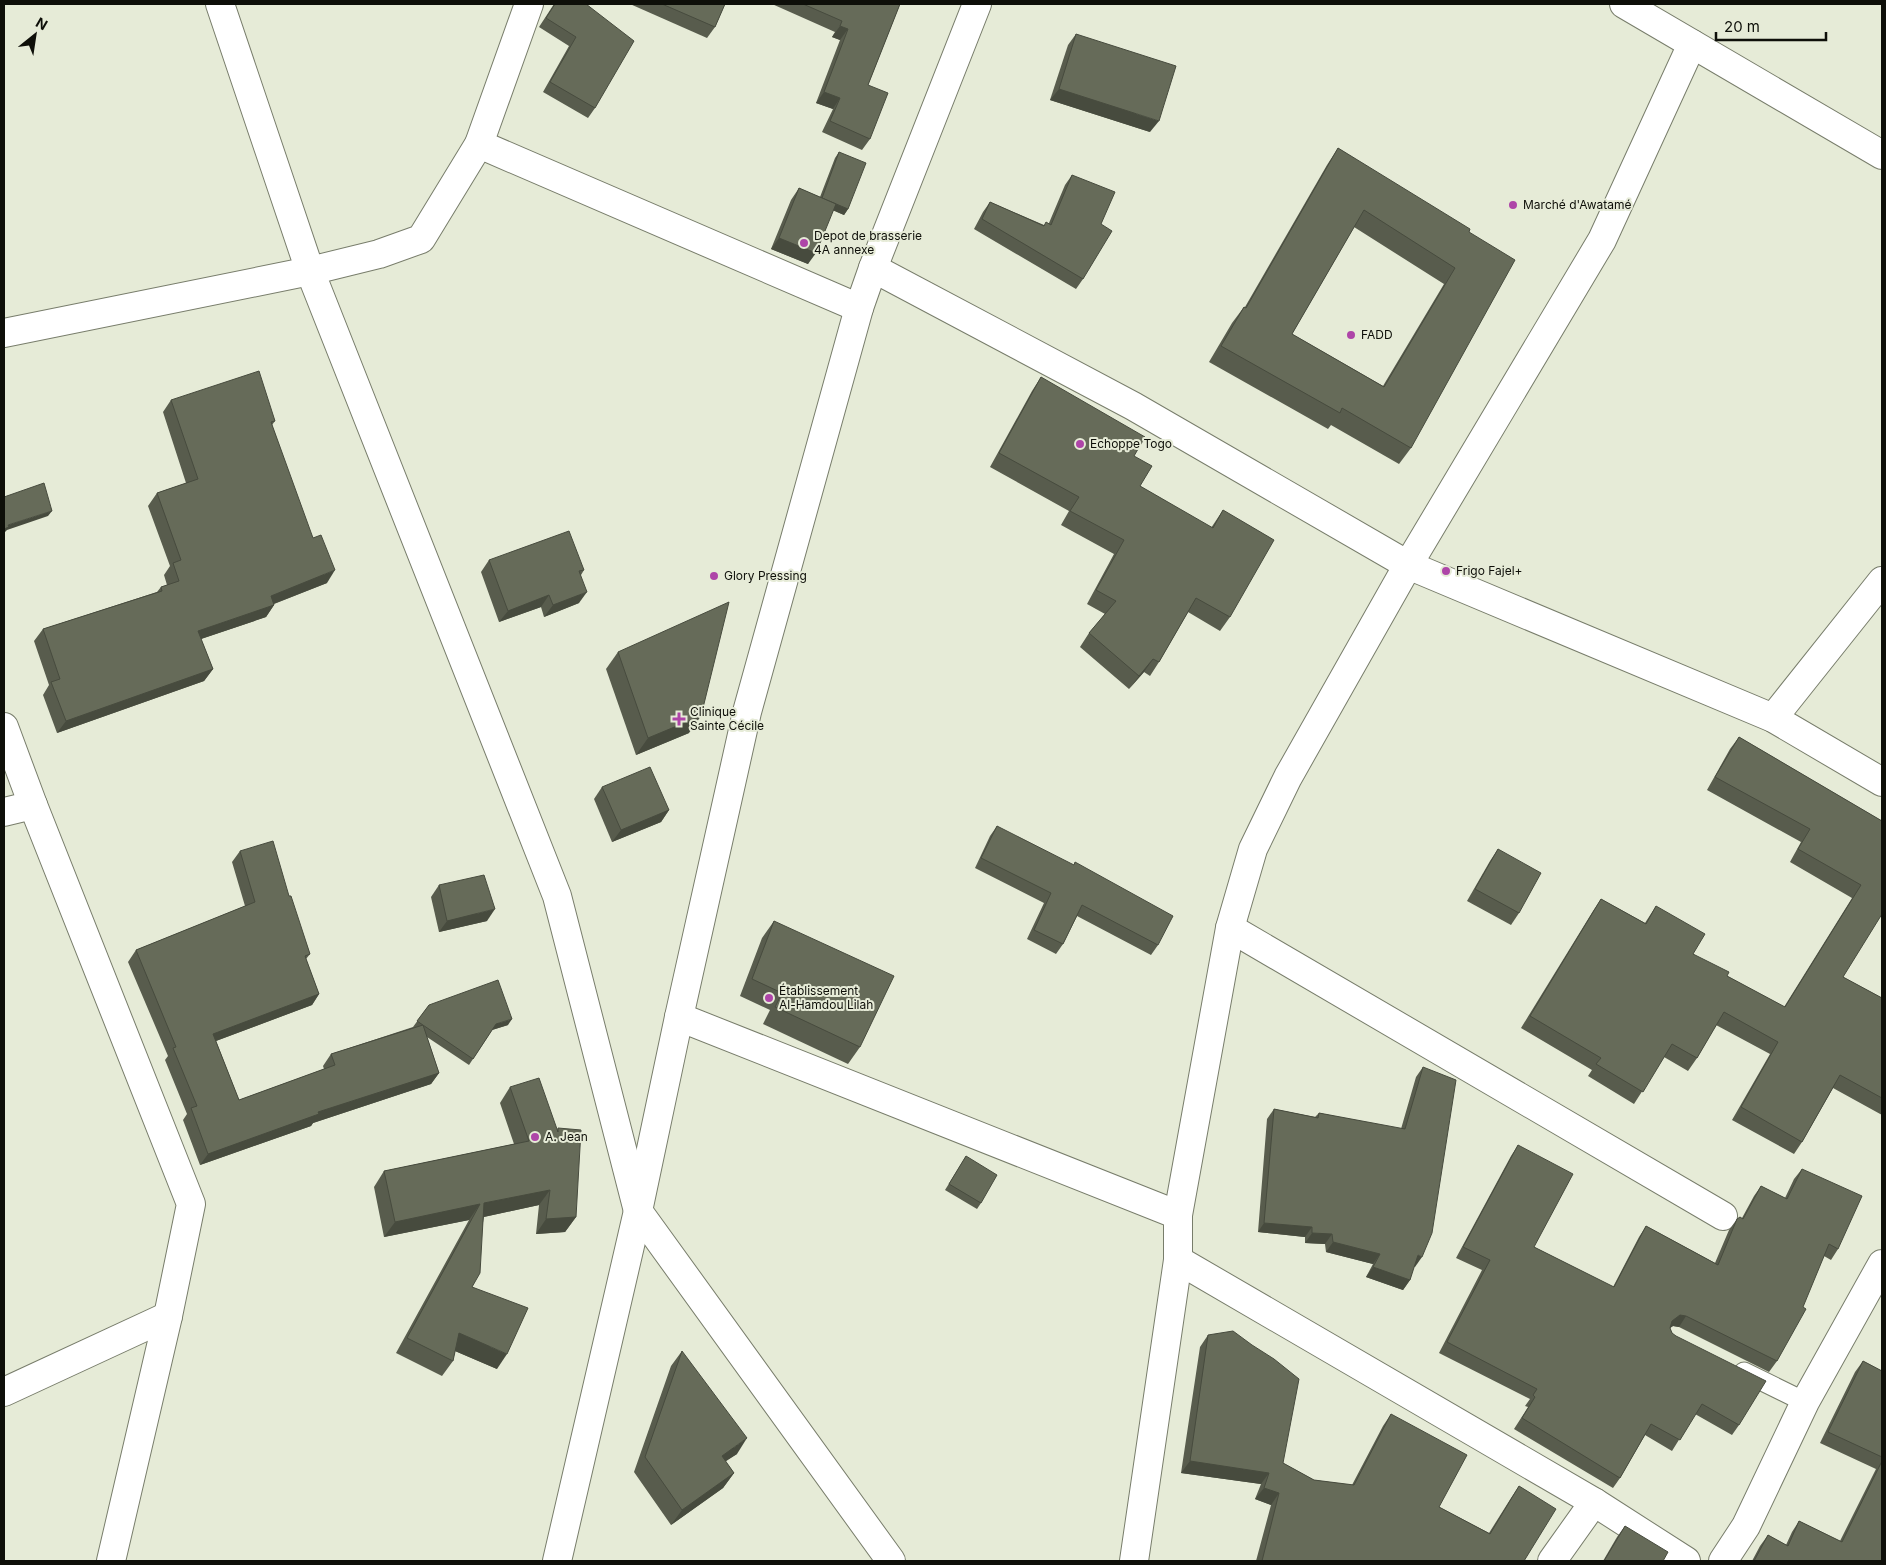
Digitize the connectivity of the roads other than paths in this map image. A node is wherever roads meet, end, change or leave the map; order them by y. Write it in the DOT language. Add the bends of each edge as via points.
graph roads {
  1 [pos="220,4"];
  2 [pos="529,4"];
  3 [pos="977,4"];
  4 [pos="1624,4"];
  5 [pos="1692,44"];
  6 [pos="480,144"];
  7 [pos="1882,155"];
  8 [pos="873,268"];
  9 [pos="310,271"];
  10 [pos="859,308"];
  11 [pos="4,333"];
  12 [pos="1408,565"];
  13 [pos="1882,582"];
  14 [pos="1773,718"];
  15 [pos="4,727"];
  16 [pos="1882,782"];
  17 [pos="33,805"];
  18 [pos="4,812"];
  19 [pos="1230,928"];
  20 [pos="679,1017"];
  21 [pos="638,1210"];
  22 [pos="1178,1215"];
  23 [pos="1723,1216"];
  24 [pos="1178,1260"];
  25 [pos="1882,1264"];
  26 [pos="168,1316"];
  27 [pos="1727,1363"];
  28 [pos="4,1392"];
  29 [pos="1805,1402"];
  30 [pos="1594,1502"];
  31 [pos="111,1561"];
  32 [pos="557,1561"];
  33 [pos="891,1561"];
  34 [pos="1134,1561"];
  35 [pos="1552,1561"];
  36 [pos="1686,1561"];
  37 [pos="1723,1561"];
  1 -- 9 [label="street"];
  2 -- 6 [label="street"];
  3 -- 8 [label="street"];
  4 -- 5 [label="street"];
  5 -- 7 [label="street"];
  5 -- 12 [label="street" via="1602,240"];
  6 -- 9 [label="street" via="421,239 379,254"];
  6 -- 10 [label="street"];
  8 -- 10 [label="street"];
  8 -- 12 [label="street" via="1133,406"];
  9 -- 11 [label="street"];
  9 -- 21 [label="street" via="557,896"];
  10 -- 20 [label="street" via="747,712"];
  12 -- 14 [label="street"];
  12 -- 19 [label="street" via="1288,777 1253,849"];
  13 -- 14 [label="street"];
  14 -- 16 [label="street"];
  15 -- 17 [label="street"];
  17 -- 18 [label="street"];
  17 -- 26 [label="street" via="191,1204"];
  19 -- 22 [label="street"];
  19 -- 23 [label="street"];
  20 -- 21 [label="street"];
  20 -- 22 [label="street"];
  21 -- 32 [label="street"];
  21 -- 33 [label="street"];
  22 -- 24 [label="street"];
  24 -- 30 [label="street"];
  24 -- 34 [label="street"];
  25 -- 29 [label="street"];
  26 -- 28 [label="street"];
  26 -- 31 [label="street"];
  27 -- 29 [label="lane"];
  29 -- 37 [label="street" via="1746,1526"];
  30 -- 35 [label="street"];
  30 -- 36 [label="street"];
}
